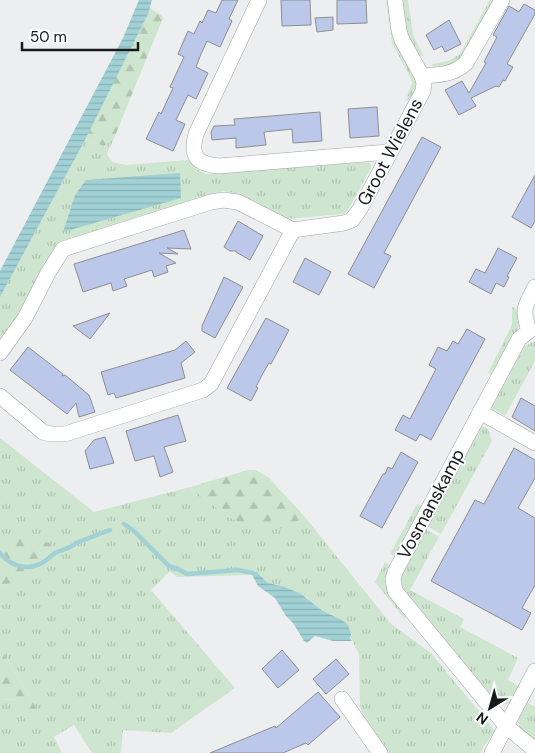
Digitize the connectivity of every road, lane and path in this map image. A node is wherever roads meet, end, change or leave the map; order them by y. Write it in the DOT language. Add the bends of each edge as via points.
graph roads {
  1 [pos="259,0"];
  2 [pos="395,0"];
  3 [pos="502,0"];
  4 [pos="422,76"];
  5 [pos="389,152"];
  6 [pos="293,230"];
  7 [pos="535,287"];
  8 [pos="532,332"];
  9 [pos="0,353"];
  10 [pos="0,396"];
  11 [pos="480,412"];
  12 [pos="535,443"];
  13 [pos="535,671"];
  14 [pos="342,699"];
  15 [pos="506,726"];
  16 [pos="535,750"];
  17 [pos="380,753"];
  18 [pos="492,753"];
  1 -- 5 [label="street" via="196,134 194,154 208,165 219,166"];
  2 -- 4 [label="street, Groot Wielens" via="399,31"];
  3 -- 4 [label="street" via="459,70 450,74"];
  4 -- 5 [label="street, Groot Wielens" via="422,91"];
  5 -- 6 [label="street, Groot Wielens" via="352,220"];
  6 -- 9 [label="street" via="238,202 223,200 62,249 25,318"];
  6 -- 10 [label="street" via="211,384 203,390 65,434 42,432"];
  7 -- 8 [label="street, Vosmanskamp" via="524,316"];
  8 -- 11 [label="street, Vosmanskamp" via="520,339"];
  11 -- 12 [label="street"];
  11 -- 15 [label="street, Vosmanskamp" via="393,579 398,596"];
  13 -- 15 [label="street"];
  14 -- 17 [label="street"];
  15 -- 16 [label="street"];
  15 -- 18 [label="street"];
}
